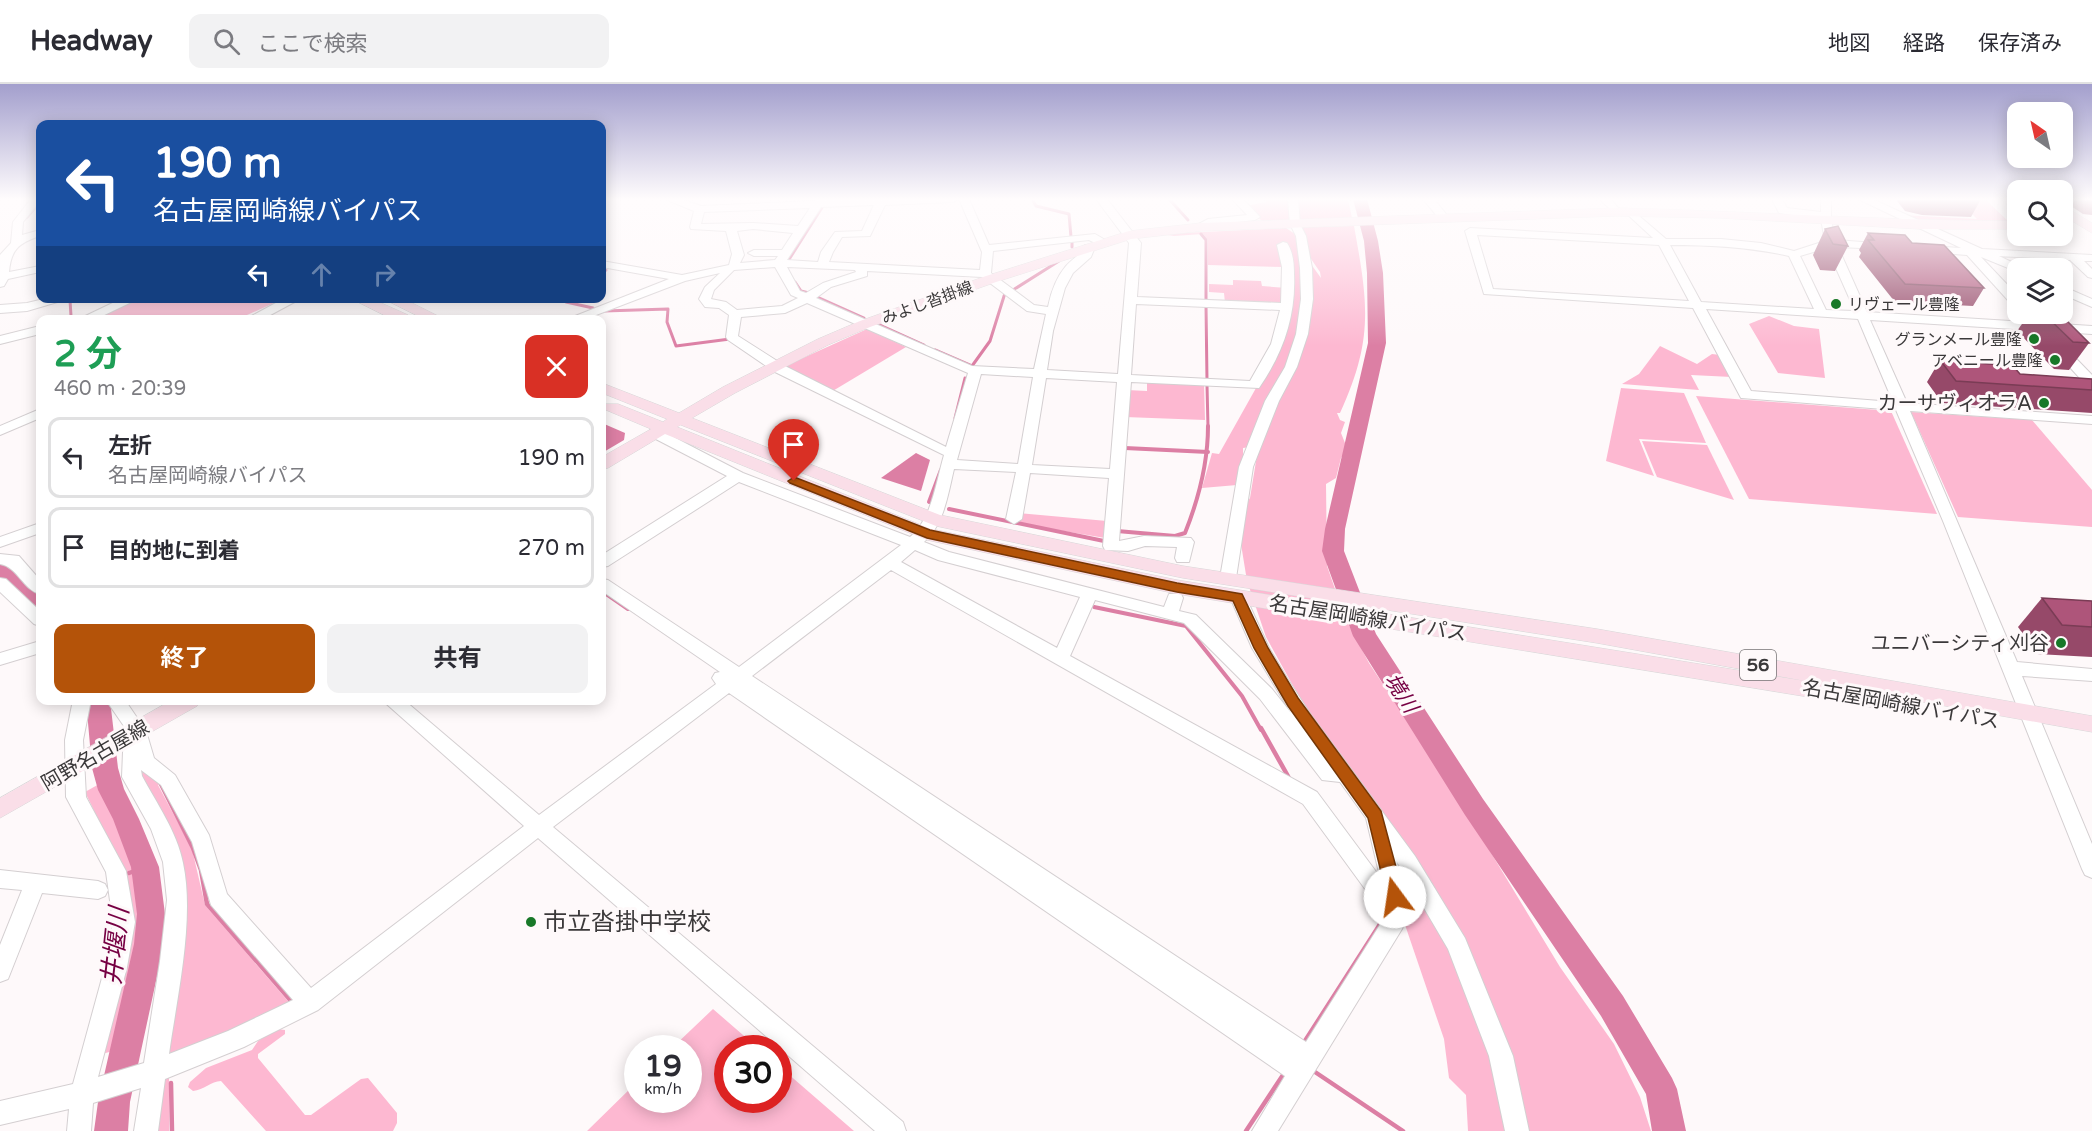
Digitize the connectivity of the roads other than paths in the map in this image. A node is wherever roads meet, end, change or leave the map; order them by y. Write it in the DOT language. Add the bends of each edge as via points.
graph roads {
  1 [pos="736,248"];
  2 [pos="789,248"];
  3 [pos="830,248"];
  4 [pos="995,248"];
  5 [pos="1086,248"];
  6 [pos="1093,248"];
  7 [pos="1135,248"];
  8 [pos="1285,248"];
  9 [pos="1303,248"];
  10 [pos="1475,248"];
  11 [pos="1666,248"];
  12 [pos="1767,248"];
  13 [pos="1815,248"];
  14 [pos="1833,248"];
  15 [pos="1919,248"];
  16 [pos="1966,248"];
  17 [pos="986,249"];
  18 [pos="1975,252"];
  19 [pos="2,253"];
  20 [pos="754,253"];
  21 [pos="1794,254"];
  22 [pos="2073,257"];
  23 [pos="782,258"];
  24 [pos="2092,258"];
  25 [pos="606,265"];
  26 [pos="823,265"];
  27 [pos="2007,265"];
  28 [pos="859,267"];
  29 [pos="731,268"];
  30 [pos="36,270"];
  31 [pos="2092,275"];
  32 [pos="988,276"];
  33 [pos="682,278"];
  34 [pos="2,280"];
  35 [pos="2007,291"];
  36 [pos="2073,294"];
  37 [pos="2080,297"];
  38 [pos="808,298"];
  39 [pos="1131,300"];
  40 [pos="44,303"];
  41 [pos="122,303"];
  42 [pos="286,303"];
  43 [pos="368,303"];
  44 [pos="400,303"];
  45 [pos="2092,303"];
  46 [pos="2073,305"];
  47 [pos="1288,307"];
  48 [pos="1699,307"];
  49 [pos="0,309"];
  50 [pos="1054,311"];
  51 [pos="735,314"];
  52 [pos="1821,314"];
  53 [pos="94,315"];
  54 [pos="260,315"];
  55 [pos="395,315"];
  56 [pos="428,315"];
  57 [pos="584,315"];
  58 [pos="1864,316"];
  59 [pos="865,324"];
  60 [pos="2037,326"];
  61 [pos="2092,330"];
  62 [pos="36,331"];
  63 [pos="0,340"];
  64 [pos="771,367"];
  65 [pos="975,371"];
  66 [pos="1041,374"];
  67 [pos="1125,378"];
  68 [pos="2092,383"];
  69 [pos="606,390"];
  70 [pos="606,404"];
  71 [pos="1901,407"];
  72 [pos="36,409"];
  73 [pos="36,415"];
  74 [pos="2092,420"];
  75 [pos="0,425"];
  76 [pos="666,427"];
  77 [pos="0,431"];
  78 [pos="950,458"];
  79 [pos="606,462"];
  80 [pos="1024,469"];
  81 [pos="1118,474"];
  82 [pos="738,476"];
  83 [pos="1014,519"];
  84 [pos="36,529"];
  85 [pos="923,532"];
  86 [pos="0,541"];
  87 [pos="1183,558"];
  88 [pos="606,559"];
  89 [pos="1,560"];
  90 [pos="890,563"];
  91 [pos="1228,578"];
  92 [pos="0,583"];
  93 [pos="36,585"];
  94 [pos="606,587"];
  95 [pos="1090,593"];
  96 [pos="1246,593"];
  97 [pos="606,600"];
  98 [pos="36,616"];
  99 [pos="36,648"];
  100 [pos="1061,658"];
  101 [pos="0,659"];
  102 [pos="2009,668"];
  103 [pos="2092,675"];
  104 [pos="734,680"];
  105 [pos="81,705"];
  106 [pos="118,705"];
  107 [pos="181,705"];
  108 [pos="398,705"];
  109 [pos="2031,720"];
  110 [pos="2092,724"];
  111 [pos="133,733"];
  112 [pos="2092,737"];
  113 [pos="77,765"];
  114 [pos="1344,774"];
  115 [pos="0,809"];
  116 [pos="1375,815"];
  117 [pos="540,825"];
  118 [pos="2091,865"];
  119 [pos="0,879"];
  120 [pos="35,883"];
  121 [pos="98,890"];
  122 [pos="1393,911"];
  123 [pos="0,972"];
  124 [pos="310,1003"];
  125 [pos="1304,1066"];
  126 [pos="154,1071"];
  127 [pos="85,1093"];
  128 [pos="0,1113"];
  129 [pos="79,1131"];
  130 [pos="146,1131"];
  131 [pos="894,1131"];
  132 [pos="1263,1131"];
  133 [pos="1517,1131"];
  1 -- 29 [label="street" via="738,255"];
  2 -- 23 [label="street"];
  3 -- 26 [label="street"];
  4 -- 17 [label="street"];
  5 -- 32 [label="main road, みよし沓掛線"];
  6 -- 50 [label="street" via="1073,264 1057,289"];
  7 -- 39 [label="street"];
  8 -- 47 [label="street"];
  9 -- 91 [label="street" via="1307,299 1302,334 1246,467"];
  10 -- 48 [label="street" via="1488,292"];
  11 -- 48 [label="street"];
  12 -- 21 [label="street"];
  13 -- 21 [label="street"];
  14 -- 58 [label="street"];
  15 -- 18 [label="street"];
  16 -- 18 [label="street"];
  17 -- 32 [label="street"];
  18 -- 22 [label="street"];
  18 -- 27 [label="street"];
  18 -- 35 [label="street"];
  19 -- 34 [label="street"];
  20 -- 23 [label="street"];
  21 -- 52 [label="street" via="1800,273 1818,296"];
  22 -- 24 [label="street"];
  22 -- 31 [label="street"];
  23 -- 26 [label="street"];
  23 -- 29 [label="street"];
  23 -- 38 [label="street" via="795,293"];
  25 -- 33 [label="street"];
  26 -- 28 [label="street"];
  28 -- 32 [label="street"];
  28 -- 38 [label="street" via="863,274 827,285"];
  29 -- 33 [label="street"];
  29 -- 51 [label="street" via="709,289 705,299"];
  30 -- 34 [label="street"];
  32 -- 50 [label="street" via="1030,308"];
  32 -- 59 [label="main road, みよし沓掛線"];
  33 -- 57 [label="street"];
  36 -- 37 [label="street"];
  37 -- 45 [label="street"];
  37 -- 46 [label="street"];
  38 -- 51 [label="street" via="785,309"];
  38 -- 59 [label="street"];
  39 -- 47 [label="street"];
  39 -- 67 [label="street"];
  40 -- 49 [label="street"];
  41 -- 53 [label="street"];
  42 -- 54 [label="street"];
  43 -- 55 [label="main road"];
  44 -- 56 [label="main road"];
  47 -- 67 [label="street" via="1276,346 1254,385"];
  48 -- 52 [label="street"];
  48 -- 71 [label="street" via="1746,395"];
  50 -- 66 [label="street"];
  51 -- 64 [label="street" via="732,337"];
  52 -- 58 [label="street"];
  58 -- 60 [label="street"];
  58 -- 71 [label="street"];
  59 -- 64 [label="main road, みよし沓掛線"];
  59 -- 65 [label="street"];
  60 -- 61 [label="street"];
  60 -- 68 [label="street"];
  62 -- 63 [label="street"];
  64 -- 76 [label="main road, みよし沓掛線"];
  64 -- 78 [label="street"];
  65 -- 66 [label="street"];
  65 -- 78 [label="street"];
  66 -- 67 [label="street"];
  66 -- 80 [label="street"];
  67 -- 81 [label="street"];
  69 -- 76 [label="main road"];
  70 -- 76 [label="main road"];
  71 -- 74 [label="street"];
  71 -- 102 [label="street"];
  72 -- 75 [label="street"];
  73 -- 77 [label="street"];
  76 -- 79 [label="main road"];
  76 -- 82 [label="street"];
  76 -- 85 [label="main road, 名古屋岡崎線バイパス / 56"];
  78 -- 80 [label="street"];
  78 -- 85 [label="street"];
  80 -- 81 [label="street"];
  80 -- 83 [label="street"];
  81 -- 87 [label="street" via="1112,546 1144,541 1185,542"];
  82 -- 85 [label="street"];
  82 -- 88 [label="street"];
  84 -- 86 [label="street"];
  85 -- 90 [label="street"];
  85 -- 91 [label="main road, 名古屋岡崎線バイパス / 56"];
  85 -- 95 [label="street" via="944,556"];
  85 -- 96 [label="main road, 名古屋岡崎線バイパス / 56" via="1177,587"];
  86 -- 89 [label="street"];
  89 -- 93 [label="street" via="13,560"];
  90 -- 100 [label="street"];
  90 -- 104 [label="street"];
  91 -- 96 [label="main road, 名古屋岡崎線バイパス / 56"];
  92 -- 98 [label="street"];
  94 -- 104 [label="street"];
  95 -- 100 [label="street"];
  95 -- 114 [label="street" via="1173,606 1266,694 1329,775"];
  96 -- 109 [label="main road, 名古屋岡崎線バイパス / 56" via="1503,639"];
  96 -- 109 [label="main road, 名古屋岡崎線バイパス / 56" via="1488,618"];
  96 -- 114 [label="street" via="1261,648"];
  97 -- 104 [label="street"];
  99 -- 101 [label="street"];
  100 -- 122 [label="street" via="1310,798"];
  102 -- 103 [label="street"];
  102 -- 109 [label="street"];
  104 -- 117 [label="street"];
  104 -- 125 [label="street"];
  105 -- 113 [label="street" via="74,740"];
  106 -- 111 [label="street"];
  107 -- 111 [label="main road, 阿野名古屋線"];
  108 -- 117 [label="street"];
  109 -- 110 [label="main road, 名古屋岡崎線バイパス / 56"];
  109 -- 112 [label="main road, 名古屋岡崎線バイパス / 56"];
  109 -- 118 [label="street"];
  111 -- 113 [label="main road, 阿野名古屋線"];
  111 -- 124 [label="street" via="150,768 168,780 202,841 218,899"];
  111 -- 126 [label="street" via="132,777 170,853 177,900"];
  113 -- 115 [label="main road, 阿野名古屋線"];
  113 -- 127 [label="street" via="76,796 116,871 124,922"];
  114 -- 116 [label="street"];
  116 -- 122 [label="street" via="1395,897"];
  116 -- 133 [label="street" via="1457,945 1501,1056"];
  117 -- 124 [label="street"];
  117 -- 131 [label="street"];
  119 -- 120 [label="street"];
  120 -- 121 [label="street"];
  120 -- 123 [label="street"];
  122 -- 125 [label="street" via="1394,922"];
  124 -- 126 [label="street" via="268,1025"];
  125 -- 132 [label="street"];
  126 -- 127 [label="street"];
  126 -- 130 [label="street"];
  127 -- 128 [label="street"];
  127 -- 129 [label="street"];
}
